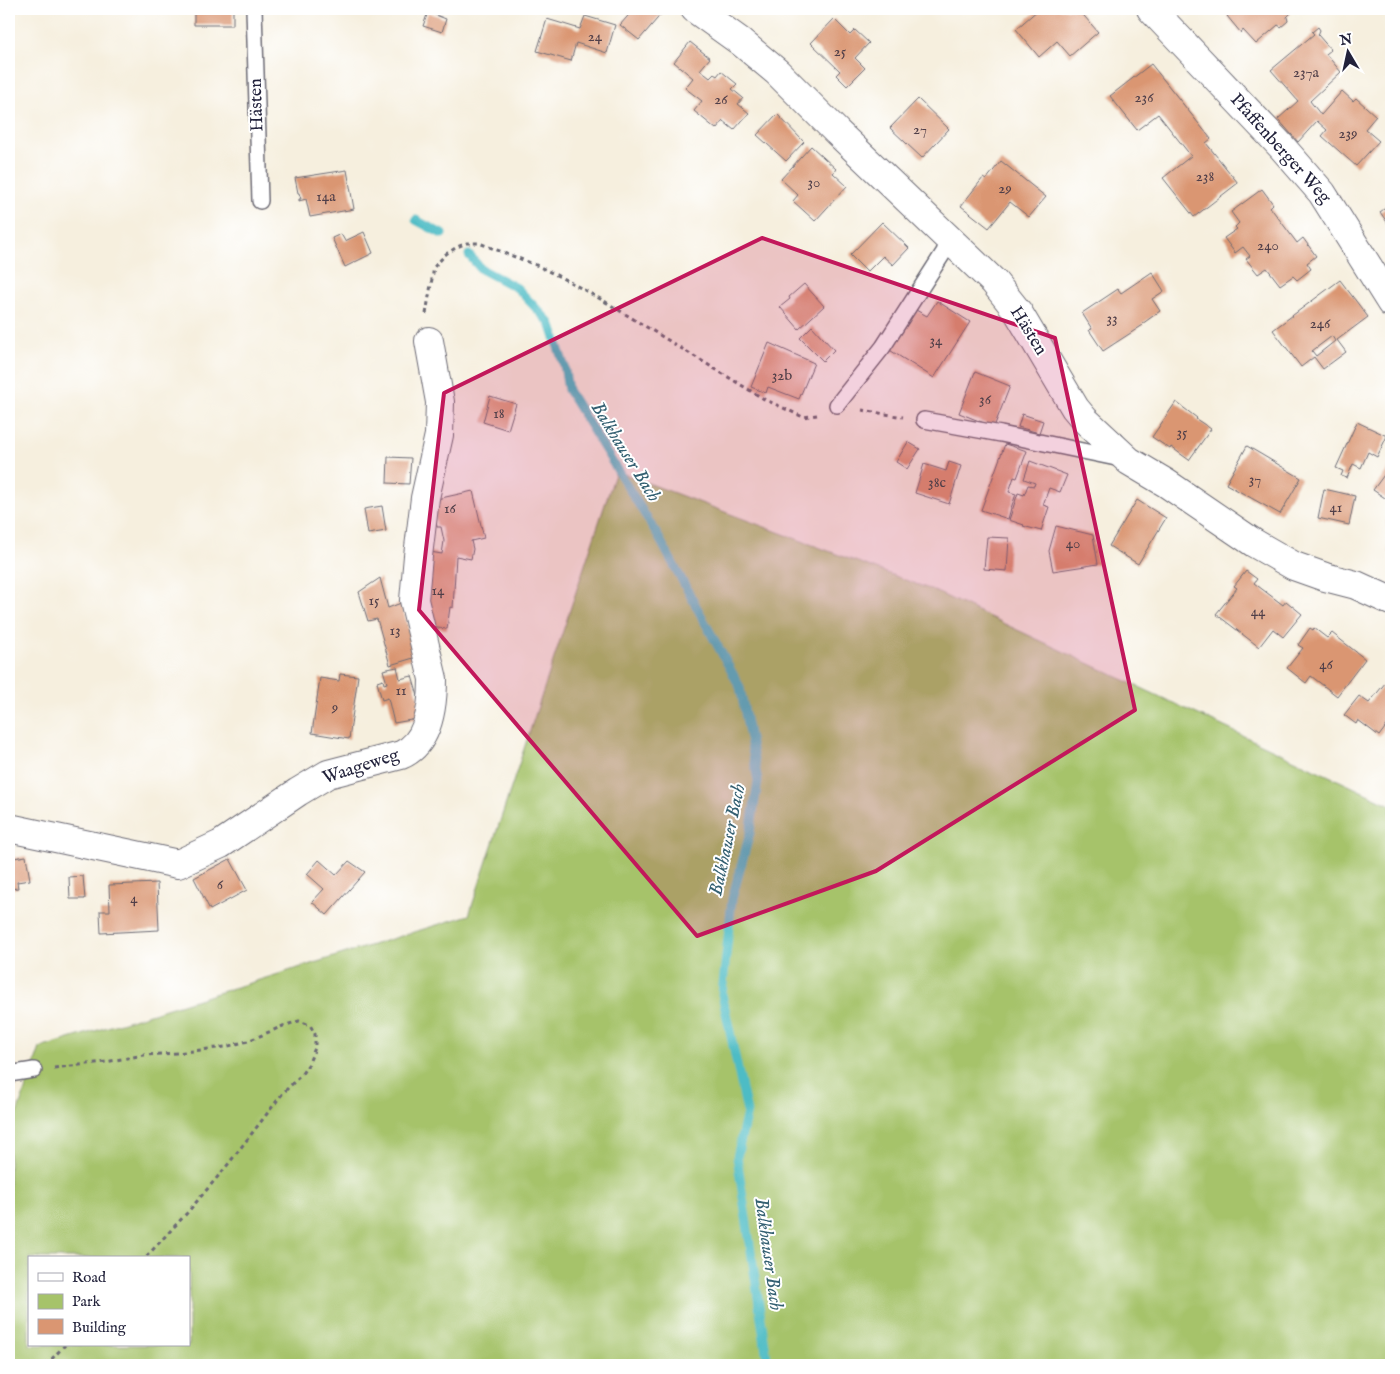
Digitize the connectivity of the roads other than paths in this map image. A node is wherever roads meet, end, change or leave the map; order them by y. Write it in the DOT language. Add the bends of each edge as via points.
graph roads {
  1 [pos="254,9"];
  2 [pos="695,9"];
  3 [pos="1150,9"];
  4 [pos="260,201"];
  5 [pos="951,241"];
  6 [pos="1391,303"];
  7 [pos="429,341"];
  8 [pos="837,405"];
  9 [pos="924,420"];
  10 [pos="1129,461"];
  11 [pos="1391,601"];
  12 [pos="9,828"];
  13 [pos="34,1070"];
  14 [pos="9,1074"];
  1 -- 4 [label="lane, Hästen"];
  2 -- 5 [label="street, Hästen" via="777,72"];
  3 -- 6 [label="street, Pfaffenberger Weg" via="1322,193"];
  5 -- 8 [label="lane" via="883,347"];
  5 -- 10 [label="street, Hästen" via="994,282 1018,312 1075,408"];
  7 -- 12 [label="street, Waageweg" via="440,402 439,435 425,498 414,600 433,690 429,719 417,743 401,755 328,774 221,844 178,864"];
  9 -- 10 [label="lane"];
  10 -- 11 [label="street, Hästen" via="1294,566"];
  13 -- 14 [label="lane"];
}
